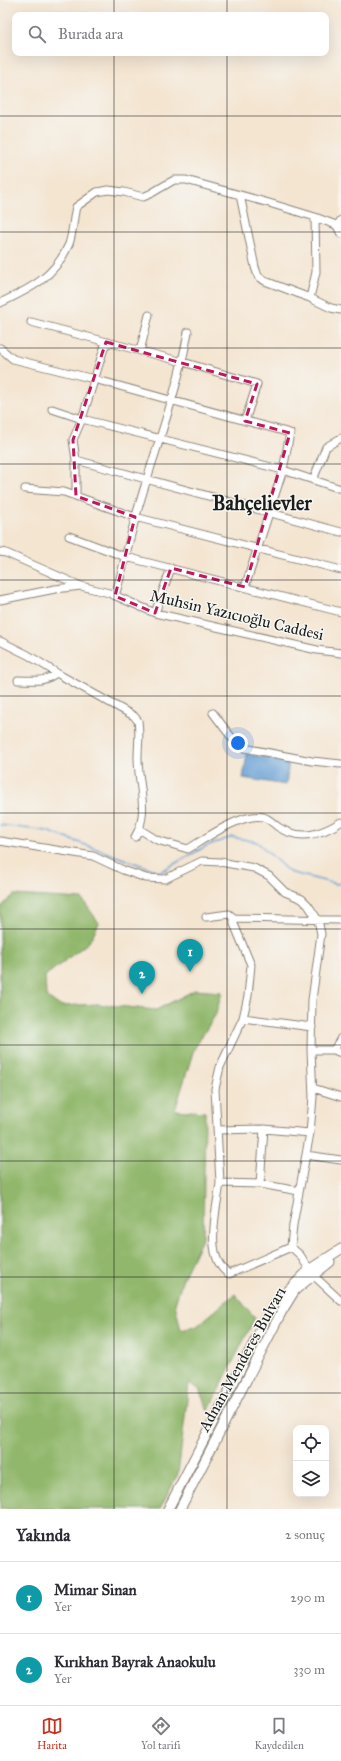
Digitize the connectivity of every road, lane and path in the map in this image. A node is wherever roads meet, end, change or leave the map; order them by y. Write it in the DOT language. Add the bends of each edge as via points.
graph roads {
  1 [pos="240,195"];
  2 [pos="315,217"];
  3 [pos="340,224"];
  4 [pos="341,234"];
  5 [pos="310,298"];
  6 [pos="0,303"];
  7 [pos="341,310"];
  8 [pos="149,315"];
  9 [pos="31,322"];
  10 [pos="188,332"];
  11 [pos="106,342"];
  12 [pos="0,348"];
  13 [pos="140,351"];
  14 [pos="183,362"];
  15 [pos="94,379"];
  16 [pos="171,401"];
  17 [pos="52,409"];
  18 [pos="82,419"];
  19 [pos="245,421"];
  20 [pos="341,438"];
  21 [pos="160,440"];
  22 [pos="76,460"];
  23 [pos="282,470"];
  24 [pos="148,480"];
  25 [pos="313,480"];
  26 [pos="25,489"];
  27 [pos="341,489"];
  28 [pos="76,496"];
  29 [pos="268,512"];
  30 [pos="136,517"];
  31 [pos="341,532"];
  32 [pos="69,536"];
  33 [pos="257,549"];
  34 [pos="0,552"];
  35 [pos="126,557"];
  36 [pos="171,568"];
  37 [pos="341,570"];
  38 [pos="81,586"];
  39 [pos="245,587"];
  40 [pos="115,596"];
  41 [pos="0,600"];
  42 [pos="341,612"];
  43 [pos="155,613"];
  44 [pos="0,641"];
  45 [pos="341,653"];
  46 [pos="56,673"];
  47 [pos="18,680"];
  48 [pos="213,713"];
  49 [pos="341,764"];
  50 [pos="341,822"];
  51 [pos="139,830"];
  52 [pos="135,837"];
  53 [pos="0,841"];
  54 [pos="206,917"];
  55 [pos="234,918"];
  56 [pos="318,920"];
  57 [pos="341,920"];
  58 [pos="242,1018"];
  59 [pos="312,1027"];
  60 [pos="341,1038"];
  61 [pos="311,1050"];
  62 [pos="334,1050"];
  63 [pos="341,1053"];
  64 [pos="313,1088"];
  65 [pos="341,1097"];
  66 [pos="264,1129"];
  67 [pos="217,1130"];
  68 [pos="310,1133"];
  69 [pos="306,1155"];
  70 [pos="341,1160"];
  71 [pos="220,1183"];
  72 [pos="260,1184"];
  73 [pos="299,1191"];
  74 [pos="291,1247"];
  75 [pos="341,1249"];
  76 [pos="341,1255"];
  77 [pos="312,1272"];
  78 [pos="341,1301"];
  79 [pos="168,1509"];
  80 [pos="180,1509"];
  1 -- 2 [label="street"];
  1 -- 5 [label="street" via="258,276"];
  1 -- 6 [label="street" via="186,180 174,180 143,197 108,190 97,192 76,207 70,243 51,272 34,287"];
  2 -- 3 [label="street"];
  2 -- 5 [label="street" via="316,272"];
  3 -- 4 [label="street"];
  5 -- 7 [label="street"];
  8 -- 13 [label="street"];
  9 -- 11 [label="street"];
  10 -- 14 [label="street"];
  11 -- 13 [label="street"];
  11 -- 15 [label="street"];
  12 -- 15 [label="street" via="14,359"];
  13 -- 14 [label="street"];
  14 -- 16 [label="street"];
  14 -- 19 [label="street" via="257,384"];
  15 -- 16 [label="street"];
  15 -- 18 [label="street"];
  16 -- 19 [label="street"];
  16 -- 21 [label="street"];
  17 -- 18 [label="street"];
  18 -- 21 [label="street"];
  18 -- 22 [label="street" via="73,440"];
  19 -- 23 [label="street" via="290,433"];
  20 -- 25 [label="street" via="326,447"];
  21 -- 23 [label="street"];
  21 -- 24 [label="street"];
  22 -- 24 [label="street"];
  22 -- 28 [label="street"];
  23 -- 25 [label="street"];
  23 -- 29 [label="street"];
  24 -- 29 [label="street"];
  24 -- 30 [label="street"];
  25 -- 27 [label="street"];
  26 -- 28 [label="street" via="64,492"];
  28 -- 30 [label="street"];
  29 -- 31 [label="street"];
  29 -- 33 [label="street"];
  30 -- 33 [label="street"];
  30 -- 35 [label="street"];
  32 -- 35 [label="street"];
  33 -- 37 [label="street"];
  33 -- 39 [label="street"];
  34 -- 38 [label="street, Muhsin Yazıcıoğlu Caddesi"];
  35 -- 36 [label="street"];
  35 -- 40 [label="street"];
  36 -- 39 [label="street"];
  36 -- 43 [label="street"];
  38 -- 40 [label="street, Muhsin Yazıcıoğlu Caddesi"];
  38 -- 41 [label="street"];
  39 -- 42 [label="street"];
  40 -- 43 [label="street, Muhsin Yazıcıoğlu Caddesi"];
  43 -- 45 [label="street, Muhsin Yazıcıoğlu Caddesi" via="317,650"];
  44 -- 46 [label="street"];
  46 -- 47 [label="street" via="49,679"];
  46 -- 51 [label="street" via="134,716 138,721 138,768 143,799"];
  48 -- 49 [label="street" via="235,742 244,748"];
  50 -- 51 [label="street" via="326,831 299,836 279,828 264,817 248,818 219,830 188,849 157,840"];
  51 -- 52 [label="street"];
  53 -- 56 [label="street" via="94,856 146,878 165,879 202,861 254,868 269,876 285,892 302,899"];
  54 -- 55 [label="street" via="229,914"];
  55 -- 56 [label="street"];
  55 -- 58 [label="street" via="250,966 248,996"];
  56 -- 57 [label="street"];
  56 -- 59 [label="street" via="321,934 312,1000"];
  58 -- 59 [label="street"];
  58 -- 67 [label="street" via="220,1067 215,1089"];
  59 -- 61 [label="street"];
  60 -- 62 [label="street"];
  61 -- 62 [label="street"];
  61 -- 64 [label="street"];
  62 -- 63 [label="street"];
  64 -- 65 [label="street"];
  64 -- 68 [label="street"];
  66 -- 67 [label="street"];
  66 -- 68 [label="street"];
  66 -- 72 [label="street"];
  67 -- 71 [label="street"];
  68 -- 69 [label="street"];
  69 -- 70 [label="street"];
  69 -- 73 [label="street"];
  71 -- 72 [label="street"];
  71 -- 74 [label="street" via="214,1246 217,1261 225,1272 228,1274"];
  72 -- 73 [label="street"];
  73 -- 74 [label="street"];
  74 -- 77 [label="street"];
  75 -- 77 [label="main road, Adnan Menderes Bulvarı"];
  76 -- 77 [label="main road, Adnan Menderes Bulvarı"];
  77 -- 78 [label="street"];
  77 -- 79 [label="main road, Adnan Menderes Bulvarı" via="273,1306"];
  77 -- 80 [label="main road, Adnan Menderes Bulvarı" via="295,1290 282,1312"];
}
